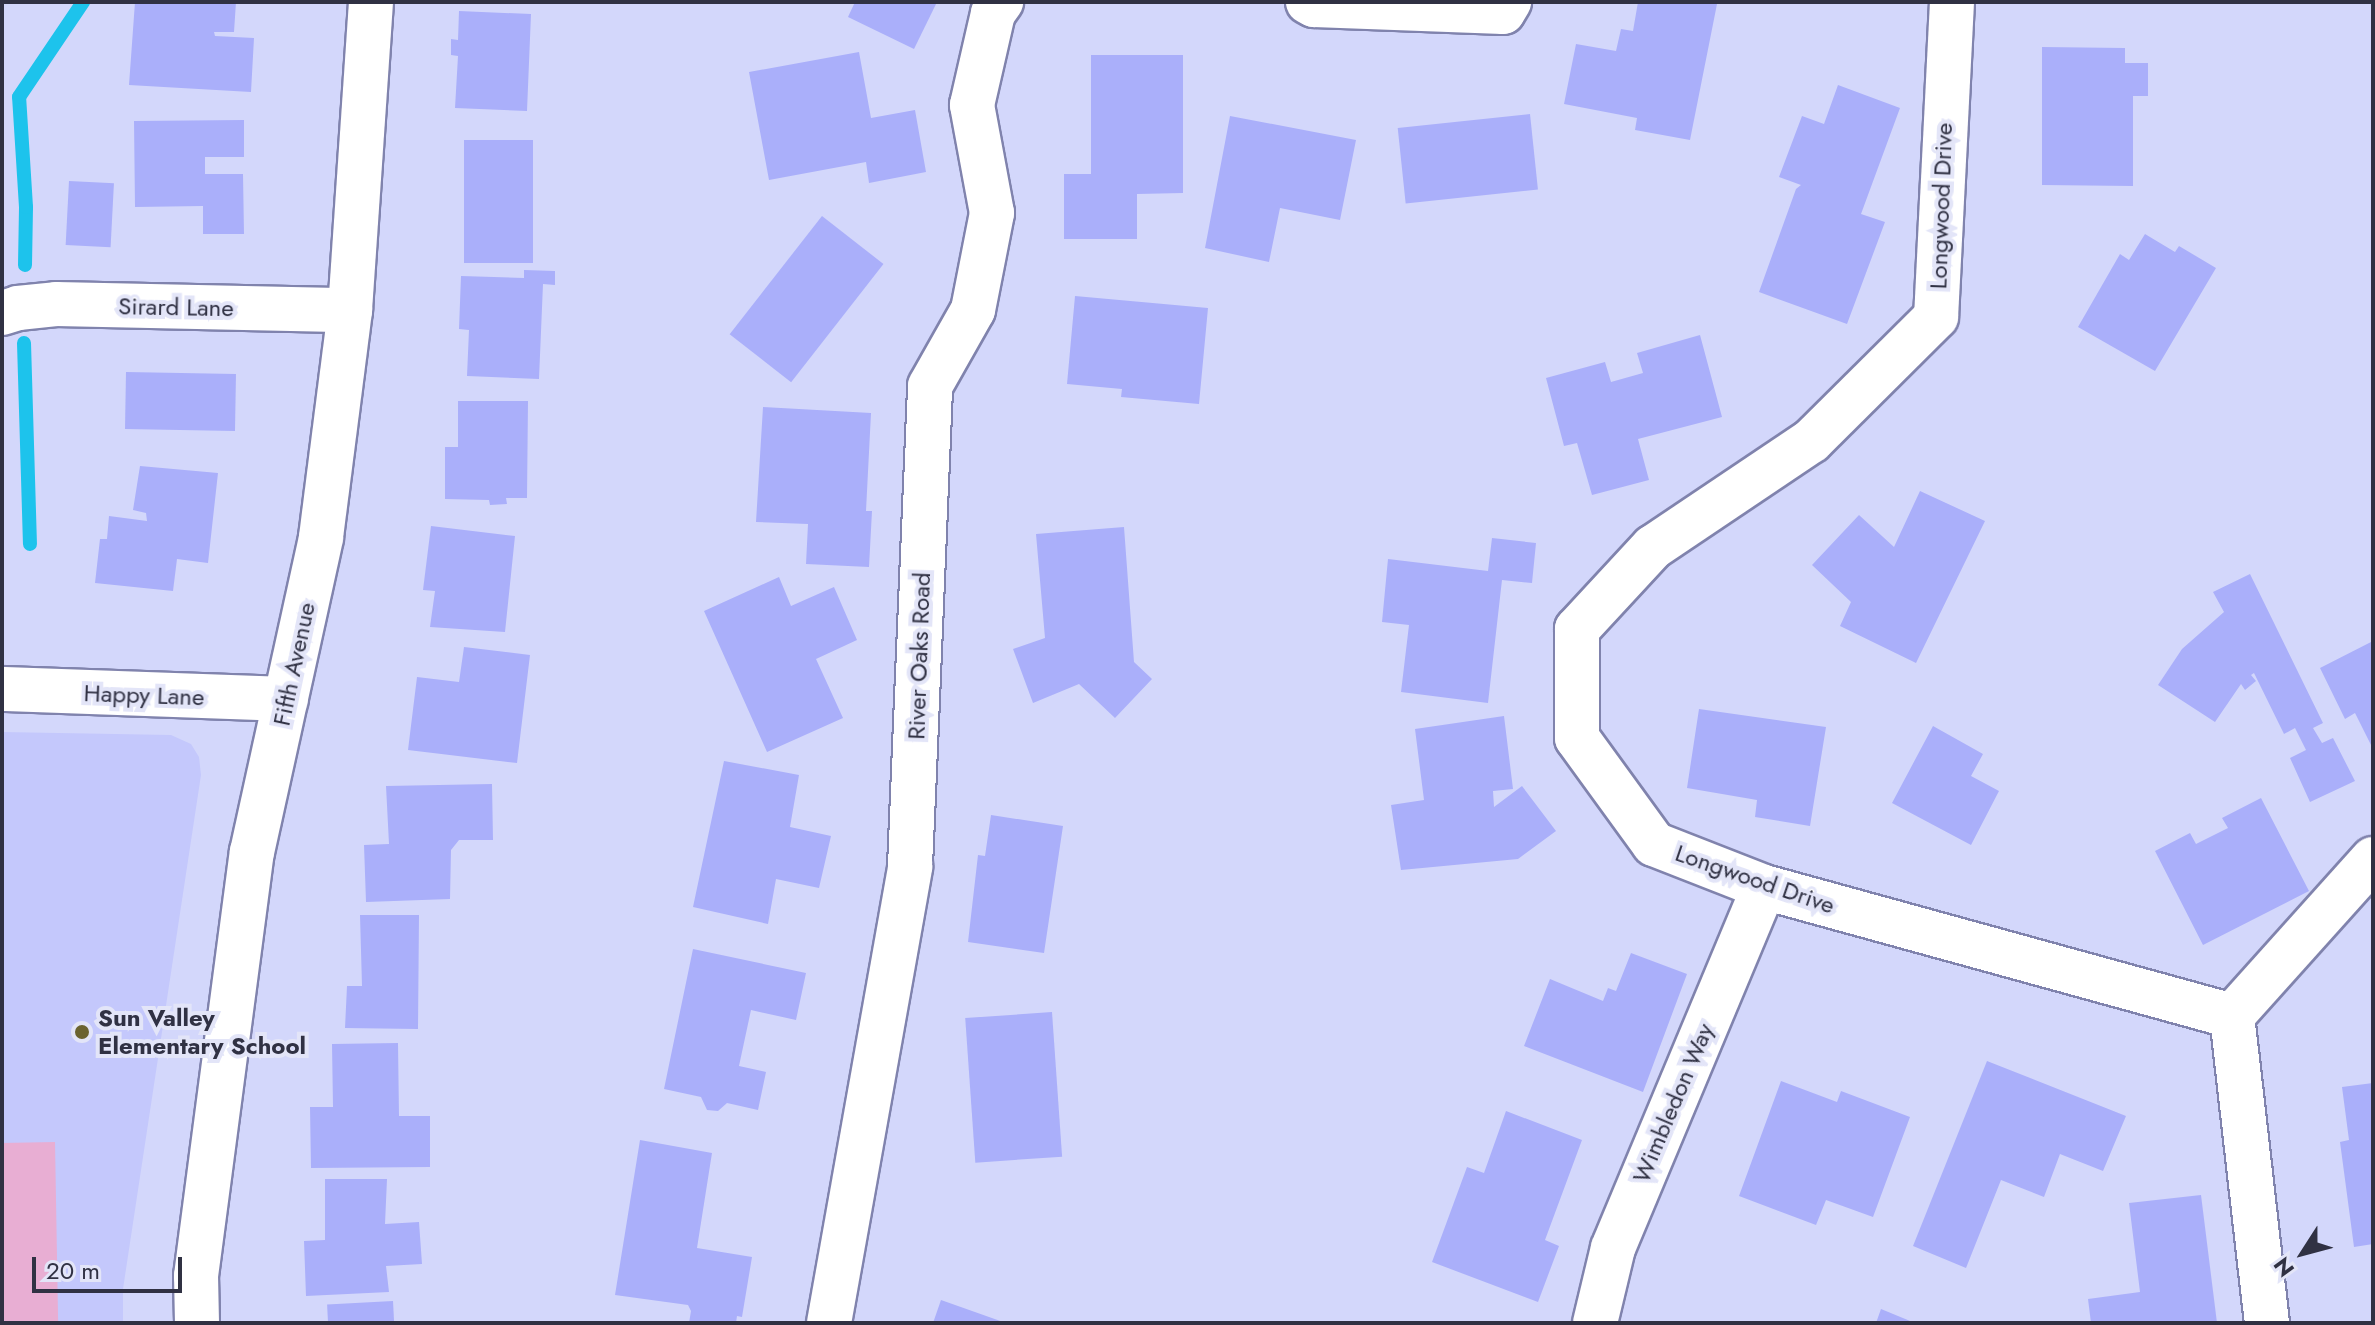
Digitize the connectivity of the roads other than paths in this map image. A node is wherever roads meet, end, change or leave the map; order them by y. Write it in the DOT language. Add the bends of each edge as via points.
graph roads {
  1 [pos="371,2"];
  2 [pos="1001,2"];
  3 [pos="1308,2"];
  4 [pos="1509,2"];
  5 [pos="1952,2"];
  6 [pos="350,310"];
  7 [pos="2,313"];
  8 [pos="2,689"];
  9 [pos="286,699"];
  10 [pos="2373,859"];
  11 [pos="1764,887"];
  12 [pos="2232,1016"];
  13 [pos="197,1323"];
  14 [pos="829,1323"];
  15 [pos="1595,1323"];
  16 [pos="2267,1323"];
  1 -- 6 [label="street, Fifth Avenue"];
  2 -- 14 [label="street, River Oaks Road" via="993,13 972,105 992,213 973,310 930,386 910,866"];
  3 -- 4 [label="street" via="1503,12"];
  5 -- 11 [label="street, Longwood Drive" via="1936,317 1811,441 1653,547 1577,629 1577,738 1654,844"];
  6 -- 7 [label="street, Sirard Lane" via="56,304"];
  6 -- 9 [label="street, Fifth Avenue" via="321,537"];
  8 -- 9 [label="street, Happy Lane"];
  9 -- 13 [label="street, Fifth Avenue" via="252,852 196,1276"];
  10 -- 12 [label="street"];
  11 -- 12 [label="street, Longwood Drive"];
  11 -- 15 [label="street, Wimbledon Way" via="1613,1248"];
  12 -- 16 [label="street"];
}
